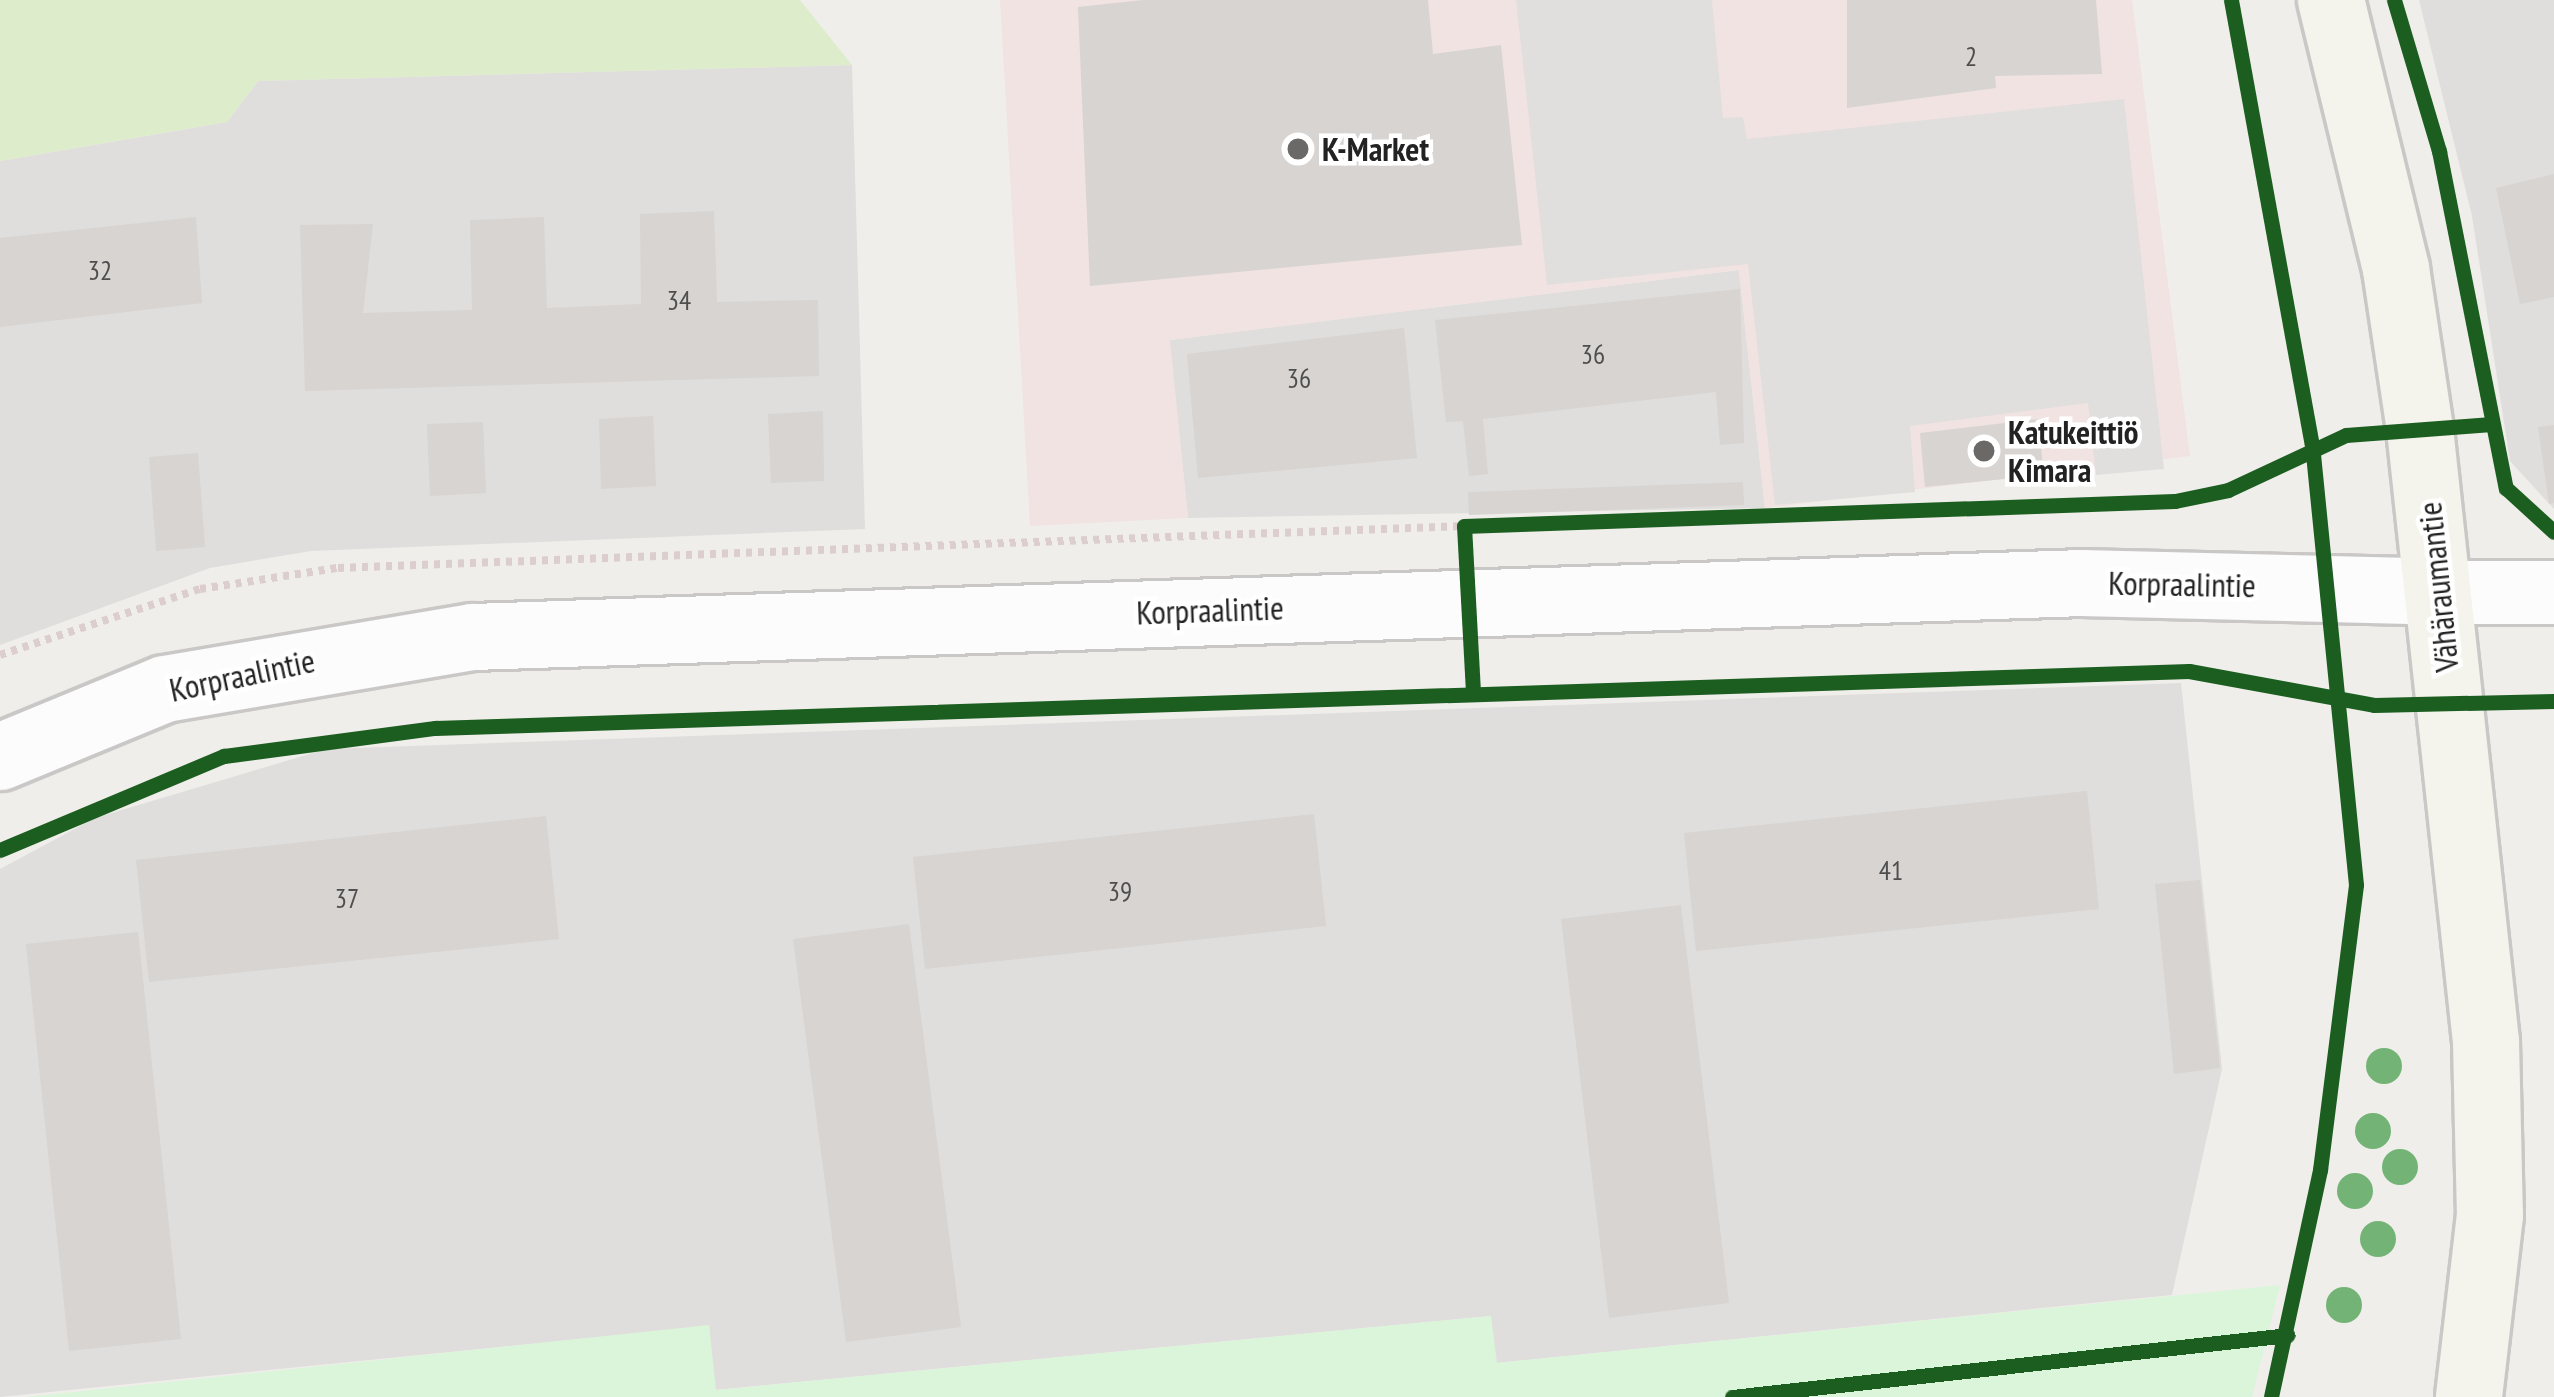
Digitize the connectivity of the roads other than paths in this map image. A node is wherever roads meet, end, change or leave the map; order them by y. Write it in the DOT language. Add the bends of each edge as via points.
graph roads {
  1 [pos="2331,0"];
  2 [pos="2439,592"];
  3 [pos="2554,592"];
  4 [pos="0,757"];
  5 [pos="2469,1397"];
  1 -- 2 [label="main road, Vähäraumantie" via="2396,269"];
  2 -- 3 [label="street"];
  2 -- 4 [label="street, Korpraalintie" via="2083,583 473,638 165,689"];
  2 -- 5 [label="main road, Vähäraumantie" via="2486,1042 2490,1215"];
}
